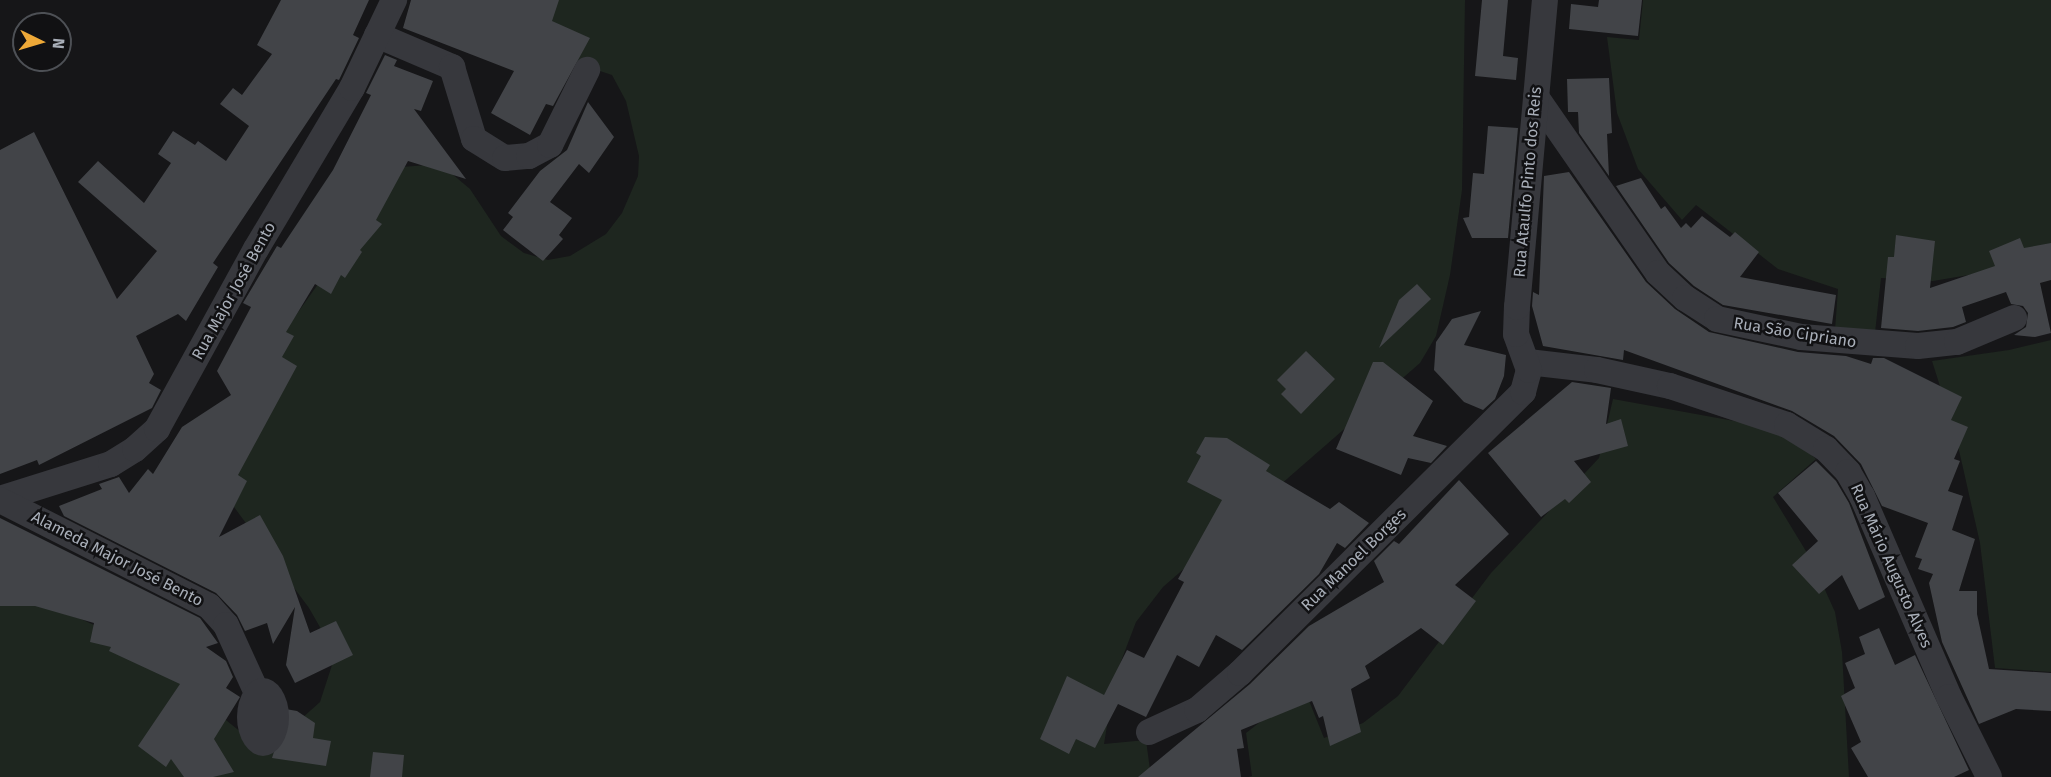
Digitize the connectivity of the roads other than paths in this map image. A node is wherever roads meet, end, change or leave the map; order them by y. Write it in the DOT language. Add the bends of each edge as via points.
graph roads {
  1 [pos="394,0"];
  2 [pos="1545,0"];
  3 [pos="377,35"];
  4 [pos="586,70"];
  5 [pos="1536,97"];
  6 [pos="2014,318"];
  7 [pos="1528,363"];
  8 [pos="0,499"];
  9 [pos="257,693"];
  10 [pos="1149,732"];
  11 [pos="1989,777"];
  1 -- 3 [label="street, Rua Major José Bento"];
  2 -- 5 [label="street, Rua Ataulfo Pinto dos Reis"];
  3 -- 4 [label="street" via="452,67 474,139 505,158 529,156 550,145"];
  3 -- 8 [label="street, Rua Major José Bento" via="352,88 256,249 157,429 111,464"];
  5 -- 6 [label="street, Rua São Cipriano" via="1658,273 1685,298 1717,319 1801,337 1918,346 1957,342"];
  5 -- 7 [label="street, Rua Ataulfo Pinto dos Reis" via="1517,307 1518,341"];
  7 -- 10 [label="street, Rua Manoel Borges" via="1528,379 1518,400 1240,673 1197,710"];
  7 -- 11 [label="street, Rua Mário Augusto Alves" via="1597,370 1670,386 1787,425 1826,448 1848,472 1862,496 1949,697"];
  8 -- 9 [label="street, Alameda Major José Bento" via="209,606 226,625"];
}
